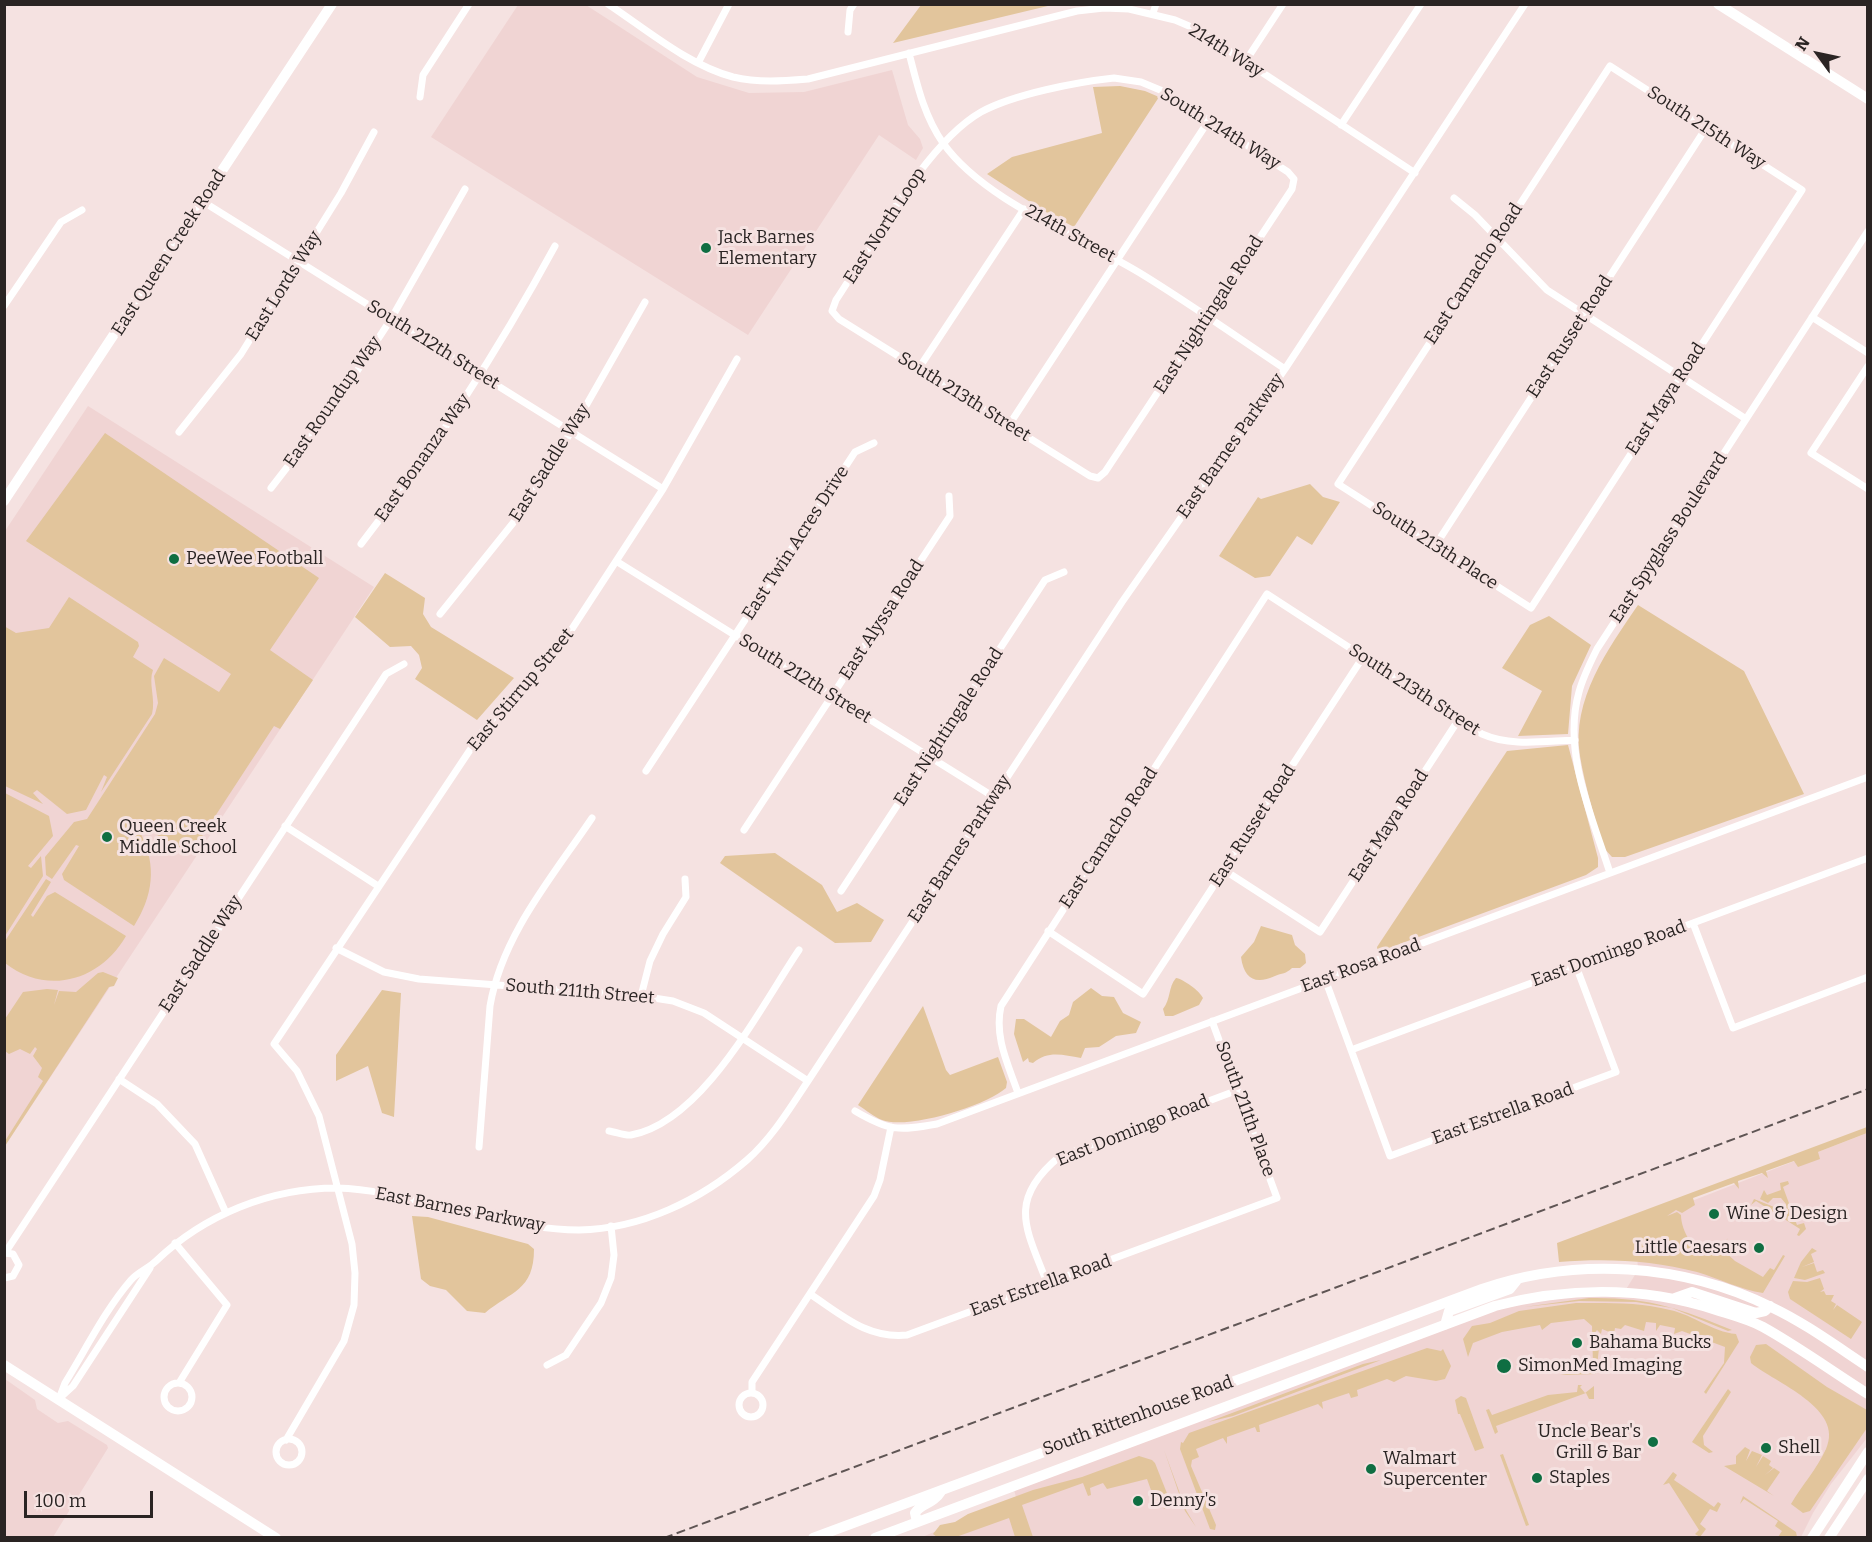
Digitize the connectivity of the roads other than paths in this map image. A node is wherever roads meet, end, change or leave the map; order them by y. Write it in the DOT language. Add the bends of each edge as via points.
graph roads {
  1 [pos="332,4"];
  2 [pos="469,4"];
  3 [pos="608,4"];
  4 [pos="729,4"];
  5 [pos="854,4"];
  6 [pos="1156,4"];
  7 [pos="1283,4"];
  8 [pos="1421,4"];
  9 [pos="1525,4"];
  10 [pos="1718,4"];
  11 [pos="1104,6"];
  12 [pos="1153,13"];
  13 [pos="848,32"];
  14 [pos="909,54"];
  15 [pos="1245,62"];
  16 [pos="698,63"];
  17 [pos="1610,66"];
  18 [pos="420,97"];
  19 [pos="1868,99"];
  20 [pos="1209,120"];
  21 [pos="1341,125"];
  22 [pos="1706,128"];
  23 [pos="374,132"];
  24 [pos="943,142"];
  25 [pos="1415,172"];
  26 [pos="1294,179"];
  27 [pos="465,189"];
  28 [pos="1802,190"];
  29 [pos="1454,198"];
  30 [pos="202,201"];
  31 [pos="1024,209"];
  32 [pos="82,210"];
  33 [pos="1868,231"];
  34 [pos="1497,238"];
  35 [pos="555,246"];
  36 [pos="1118,260"];
  37 [pos="300,262"];
  38 [pos="645,302"];
  39 [pos="4,306"];
  40 [pos="832,311"];
  41 [pos="1585,314"];
  42 [pos="1207,317"];
  43 [pos="1812,317"];
  44 [pos="391,319"];
  45 [pos="1868,353"];
  46 [pos="737,359"];
  47 [pos="1868,366"];
  48 [pos="919,368"];
  49 [pos="1285,369"];
  50 [pos="481,375"];
  51 [pos="1681,376"];
  52 [pos="1746,420"];
  53 [pos="1009,425"];
  54 [pos="180,432"];
  55 [pos="571,432"];
  56 [pos="874,443"];
  57 [pos="1098,478"];
  58 [pos="1338,484"];
  59 [pos="271,488"];
  60 [pos="663,489"];
  61 [pos="1868,489"];
  62 [pos="949,496"];
  63 [pos="4,501"];
  64 [pos="361,544"];
  65 [pos="1435,546"];
  66 [pos="616,561"];
  67 [pos="1064,572"];
  68 [pos="1266,594"];
  69 [pos="1531,608"];
  70 [pos="440,614"];
  71 [pos="735,636"];
  72 [pos="1363,657"];
  73 [pos="404,664"];
  74 [pos="832,697"];
  75 [pos="1459,719"];
  76 [pos="1575,740"];
  77 [pos="929,757"];
  78 [pos="646,771"];
  79 [pos="1868,777"];
  80 [pos="994,797"];
  81 [pos="592,818"];
  82 [pos="285,826"];
  83 [pos="744,831"];
  84 [pos="1868,858"];
  85 [pos="1224,870"];
  86 [pos="1610,873"];
  87 [pos="685,879"];
  88 [pos="378,886"];
  89 [pos="841,891"];
  90 [pos="1693,923"];
  91 [pos="1048,931"];
  92 [pos="336,948"];
  93 [pos="799,950"];
  94 [pos="1576,966"];
  95 [pos="1868,977"];
  96 [pos="1325,979"];
  97 [pos="494,984"];
  98 [pos="641,996"];
  99 [pos="1212,1021"];
  100 [pos="741,1037"];
  101 [pos="1351,1050"];
  102 [pos="119,1079"];
  103 [pos="808,1081"];
  104 [pos="1238,1090"];
  105 [pos="1018,1093"];
  106 [pos="855,1111"];
  107 [pos="891,1127"];
  108 [pos="609,1131"];
  109 [pos="479,1147"];
  110 [pos="338,1188"];
  111 [pos="1277,1198"];
  112 [pos="226,1213"];
  113 [pos="611,1226"];
  114 [pos="175,1243"];
  115 [pos="5,1253"];
  116 [pos="4,1278"];
  117 [pos="1518,1279"];
  118 [pos="1047,1283"];
  119 [pos="810,1294"];
  120 [pos="1675,1298"];
  121 [pos="1770,1306"];
  122 [pos="1445,1325"];
  123 [pos="4,1365"];
  124 [pos="547,1365"];
  125 [pos="1868,1367"];
  126 [pos="179,1383"];
  127 [pos="752,1393"];
  128 [pos="1868,1394"];
  129 [pos="59,1399"];
  130 [pos="286,1440"];
  131 [pos="1868,1452"];
  132 [pos="1868,1479"];
  133 [pos="942,1490"];
  134 [pos="917,1522"];
  135 [pos="276,1538"];
  136 [pos="813,1538"];
  137 [pos="875,1538"];
  138 [pos="1812,1538"];
  139 [pos="1829,1538"];
  1 -- 30 [label="main road, East Queen Creek Road"];
  2 -- 18 [label="street" via="423,75"];
  3 -- 16 [label="street, 214th Way"];
  4 -- 16 [label="street"];
  5 -- 13 [label="street"];
  6 -- 12 [label="street"];
  7 -- 15 [label="street"];
  8 -- 21 [label="street"];
  9 -- 25 [label="street, East Barnes Parkway"];
  10 -- 19 [label="main road"];
  11 -- 12 [label="street, 214th Way"];
  11 -- 14 [label="street, 214th Way"];
  12 -- 15 [label="street, 214th Way" via="1196,30"];
  14 -- 16 [label="street, 214th Way" via="807,79 765,82 733,77"];
  14 -- 24 [label="street, 214th Street" via="928,118"];
  15 -- 21 [label="street, 214th Way"];
  17 -- 22 [label="street, South 215th Way"];
  17 -- 34 [label="street, East Camacho Road"];
  20 -- 24 [label="street, South 214th Way" via="1164,92 1141,82 1114,78 1005,102 982,112"];
  20 -- 26 [label="street, South 214th Way"];
  20 -- 36 [label="street"];
  21 -- 25 [label="street, 214th Way"];
  22 -- 28 [label="street, South 215th Way"];
  22 -- 41 [label="street, East Russet Road"];
  23 -- 37 [label="street, East Lords Way"];
  24 -- 31 [label="street, 214th Street" via="978,178"];
  24 -- 40 [label="street, East North Loop"];
  25 -- 49 [label="street, East Barnes Parkway"];
  26 -- 42 [label="street, East Nightingale Road" via="1292,189"];
  27 -- 44 [label="street, East Roundup Way"];
  28 -- 51 [label="street, East Maya Road"];
  29 -- 34 [label="street"];
  30 -- 37 [label="street, South 212th Street"];
  30 -- 63 [label="main road, East Queen Creek Road"];
  31 -- 36 [label="street, 214th Street"];
  31 -- 48 [label="street"];
  32 -- 39 [label="street" via="61,222"];
  33 -- 43 [label="street, East Spyglass Boulevard"];
  34 -- 41 [label="street" via="1547,290"];
  34 -- 58 [label="street, East Camacho Road"];
  35 -- 50 [label="street, East Bonanza Way"];
  36 -- 42 [label="street, 214th Street"];
  36 -- 53 [label="street"];
  37 -- 44 [label="street, South 212th Street"];
  37 -- 54 [label="street, East Lords Way" via="241,354"];
  38 -- 55 [label="street, East Saddle Way"];
  40 -- 48 [label="street, South 213th Street"];
  41 -- 51 [label="street"];
  41 -- 65 [label="street, East Russet Road"];
  42 -- 49 [label="street, 214th Street"];
  42 -- 57 [label="street, East Nightingale Road" via="1106,472"];
  43 -- 45 [label="street"];
  43 -- 52 [label="street, East Spyglass Boulevard"];
  44 -- 50 [label="street, South 212th Street"];
  44 -- 59 [label="street, East Roundup Way" via="333,408"];
  46 -- 60 [label="street, East Stirrup Street"];
  47 -- 61 [label="street" via="1811,453"];
  48 -- 53 [label="street, South 213th Street"];
  49 -- 80 [label="street, East Barnes Parkway" via="1122,602"];
  50 -- 55 [label="street, South 212th Street"];
  50 -- 64 [label="street, East Bonanza Way" via="418,470"];
  51 -- 52 [label="street"];
  51 -- 69 [label="street, East Maya Road"];
  52 -- 76 [label="street, East Spyglass Boulevard" via="1597,649 1579,693"];
  53 -- 57 [label="street, South 213th Street"];
  55 -- 60 [label="street, South 212th Street"];
  55 -- 70 [label="street, East Saddle Way" via="513,523"];
  56 -- 71 [label="street, East Twin Acres Drive" via="855,452"];
  58 -- 65 [label="street, South 213th Place"];
  60 -- 66 [label="street, East Stirrup Street"];
  62 -- 74 [label="street, East Alyssa Road" via="950,516"];
  65 -- 69 [label="street, South 213th Place"];
  66 -- 71 [label="street, South 212th Street"];
  66 -- 88 [label="street, East Stirrup Street" via="566,638 486,726"];
  67 -- 77 [label="street, East Nightingale Road" via="1045,580"];
  68 -- 72 [label="street, South 213th Street"];
  68 -- 91 [label="street, East Camacho Road"];
  71 -- 74 [label="street, South 212th Street"];
  71 -- 78 [label="street, East Twin Acres Drive"];
  72 -- 75 [label="street, South 213th Street"];
  72 -- 85 [label="street, East Russet Road"];
  73 -- 82 [label="street, East Saddle Way" via="386,674"];
  74 -- 77 [label="street, South 212th Street"];
  74 -- 83 [label="street, East Alyssa Road"];
  75 -- 76 [label="street, South 213th Street" via="1496,740"];
  75 -- 85 [label="street, East Maya Road" via="1320,932"];
  76 -- 86 [label="street, East Spyglass Boulevard" via="1579,772"];
  77 -- 80 [label="street, South 212th Street"];
  77 -- 89 [label="street, East Nightingale Road"];
  79 -- 86 [label="street, East Rosa Road"];
  80 -- 103 [label="street, East Barnes Parkway"];
  81 -- 97 [label="street" via="521,924 505,952"];
  82 -- 88 [label="street"];
  82 -- 102 [label="street, East Saddle Way"];
  84 -- 90 [label="street, East Domingo Road"];
  85 -- 91 [label="street, East Russet Road" via="1143,994"];
  86 -- 96 [label="street, East Rosa Road"];
  87 -- 98 [label="street" via="686,897 650,961"];
  88 -- 92 [label="street, East Stirrup Street"];
  90 -- 94 [label="street, East Domingo Road"];
  90 -- 95 [label="street" via="1733,1028"];
  91 -- 105 [label="street, East Camacho Road" via="1001,1006 997,1022"];
  92 -- 97 [label="street, South 211th Street" via="384,972 420,979"];
  92 -- 110 [label="street, East Stirrup Street" via="274,1044 297,1071 309,1093"];
  93 -- 100 [label="street"];
  94 -- 101 [label="street, East Domingo Road"];
  94 -- 101 [label="street, East Estrella Road" via="1616,1072 1390,1156"];
  96 -- 99 [label="street, East Rosa Road"];
  96 -- 101 [label="street"];
  97 -- 98 [label="street, South 211th Street"];
  97 -- 109 [label="street"];
  98 -- 100 [label="street, South 211th Street" via="673,1001 704,1013"];
  99 -- 104 [label="street, South 211th Place"];
  99 -- 105 [label="street, East Rosa Road"];
  100 -- 103 [label="street, South 211th Street"];
  100 -- 108 [label="street" via="713,1078 670,1118 630,1136"];
  102 -- 112 [label="street" via="157,1104 195,1144"];
  102 -- 115 [label="street, East Saddle Way"];
  103 -- 113 [label="street, East Barnes Parkway" via="767,1140 717,1183 646,1219"];
  104 -- 111 [label="street, South 211th Place"];
  104 -- 118 [label="street, East Domingo Road" via="1059,1157 1045,1168 1026,1201 1024,1221"];
  105 -- 107 [label="street, East Rosa Road" via="937,1124"];
  106 -- 107 [label="street, East Rosa Road" via="881,1126"];
  107 -- 119 [label="street" via="874,1196"];
  110 -- 112 [label="street, East Barnes Parkway" via="293,1192"];
  110 -- 113 [label="street, East Barnes Parkway" via="537,1227 580,1230"];
  110 -- 130 [label="street" via="352,1244 354,1305 337,1355"];
  111 -- 118 [label="street, East Estrella Road"];
  112 -- 114 [label="street, East Barnes Parkway"];
  113 -- 124 [label="street" via="614,1255 611,1278 601,1303 566,1355"];
  114 -- 126 [label="street" via="227,1305"];
  114 -- 129 [label="street, East Barnes Parkway" via="132,1278 64,1383"];
  115 -- 116 [label="street, East Saddle Way" via="16,1257 19,1265 14,1276"];
  117 -- 121 [label="main road, South Rittenhouse Road" via="1566,1270 1638,1270 1698,1280"];
  117 -- 122 [label="main road" via="1510,1289 1449,1311"];
  117 -- 133 [label="main road, South Rittenhouse Road"];
  118 -- 119 [label="street, East Estrella Road" via="907,1335 888,1337 867,1331"];
  119 -- 127 [label="street" via="752,1382"];
  120 -- 121 [label="main road" via="1692,1292 1756,1313"];
  120 -- 122 [label="main road, South Rittenhouse Road" via="1625,1291 1558,1293 1495,1306"];
  120 -- 128 [label="main road" via="1761,1326"];
  121 -- 125 [label="main road, South Rittenhouse Road"];
  122 -- 134 [label="main road, South Rittenhouse Road"];
  123 -- 129 [label="main road"];
  126 -- 126 [label="street" via="167,1389 165,1398 168,1406 176,1410 185,1409 192,1398 190,1389"];
  129 -- 135 [label="main road"];
  131 -- 138 [label="main road"];
  132 -- 139 [label="main road"];
  133 -- 134 [label="main road" via="934,1502 917,1509"];
  133 -- 136 [label="main road, South Rittenhouse Road"];
  134 -- 137 [label="main road, South Rittenhouse Road"];
}
